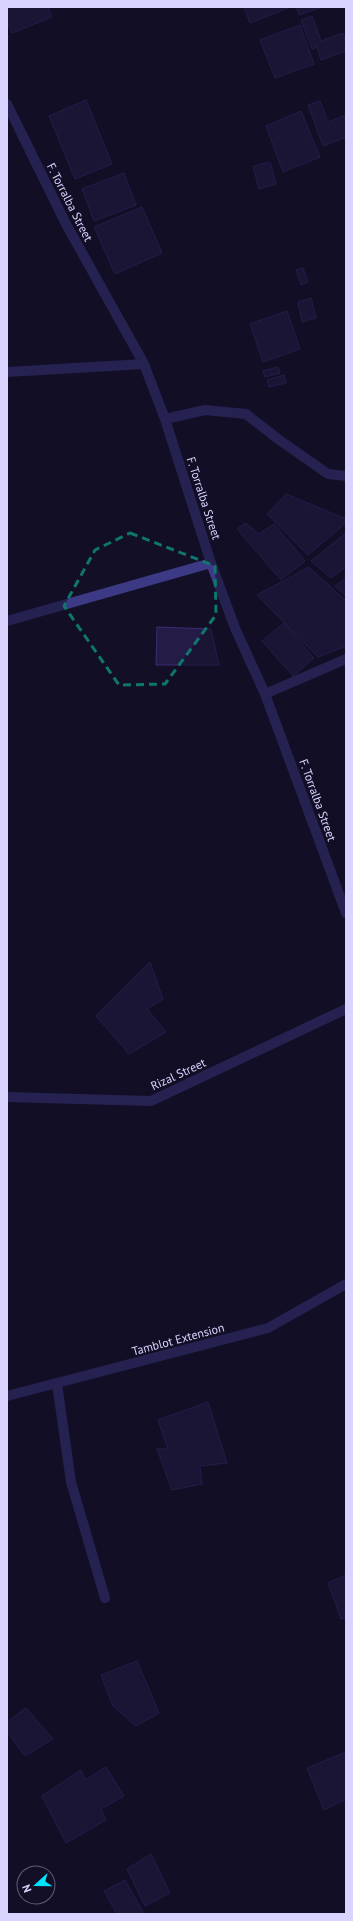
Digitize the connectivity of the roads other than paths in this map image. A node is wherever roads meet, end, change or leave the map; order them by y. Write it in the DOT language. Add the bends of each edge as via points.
graph roads {
  1 [pos="7,104"];
  2 [pos="144,364"];
  3 [pos="7,372"];
  4 [pos="165,419"];
  5 [pos="346,476"];
  6 [pos="211,563"];
  7 [pos="7,621"];
  8 [pos="346,659"];
  9 [pos="265,694"];
  10 [pos="346,913"];
  11 [pos="346,1009"];
  12 [pos="7,1097"];
  13 [pos="346,1284"];
  14 [pos="57,1384"];
  15 [pos="7,1396"];
  16 [pos="105,1598"];
  1 -- 2 [label="street, F. Torralba Street" via="66,224"];
  2 -- 3 [label="street"];
  2 -- 4 [label="street, F. Torralba Street"];
  4 -- 5 [label="street" via="204,410 246,414 278,440 328,474"];
  4 -- 6 [label="street, F. Torralba Street"];
  6 -- 7 [label="street"];
  6 -- 9 [label="street, F. Torralba Street" via="235,628"];
  8 -- 9 [label="street"];
  9 -- 10 [label="street, F. Torralba Street"];
  11 -- 12 [label="street, Rizal Street" via="151,1101"];
  13 -- 14 [label="street, Tamblot Extension" via="268,1328"];
  14 -- 15 [label="street, Tamblot Extension"];
  14 -- 16 [label="street" via="71,1482"];
}
